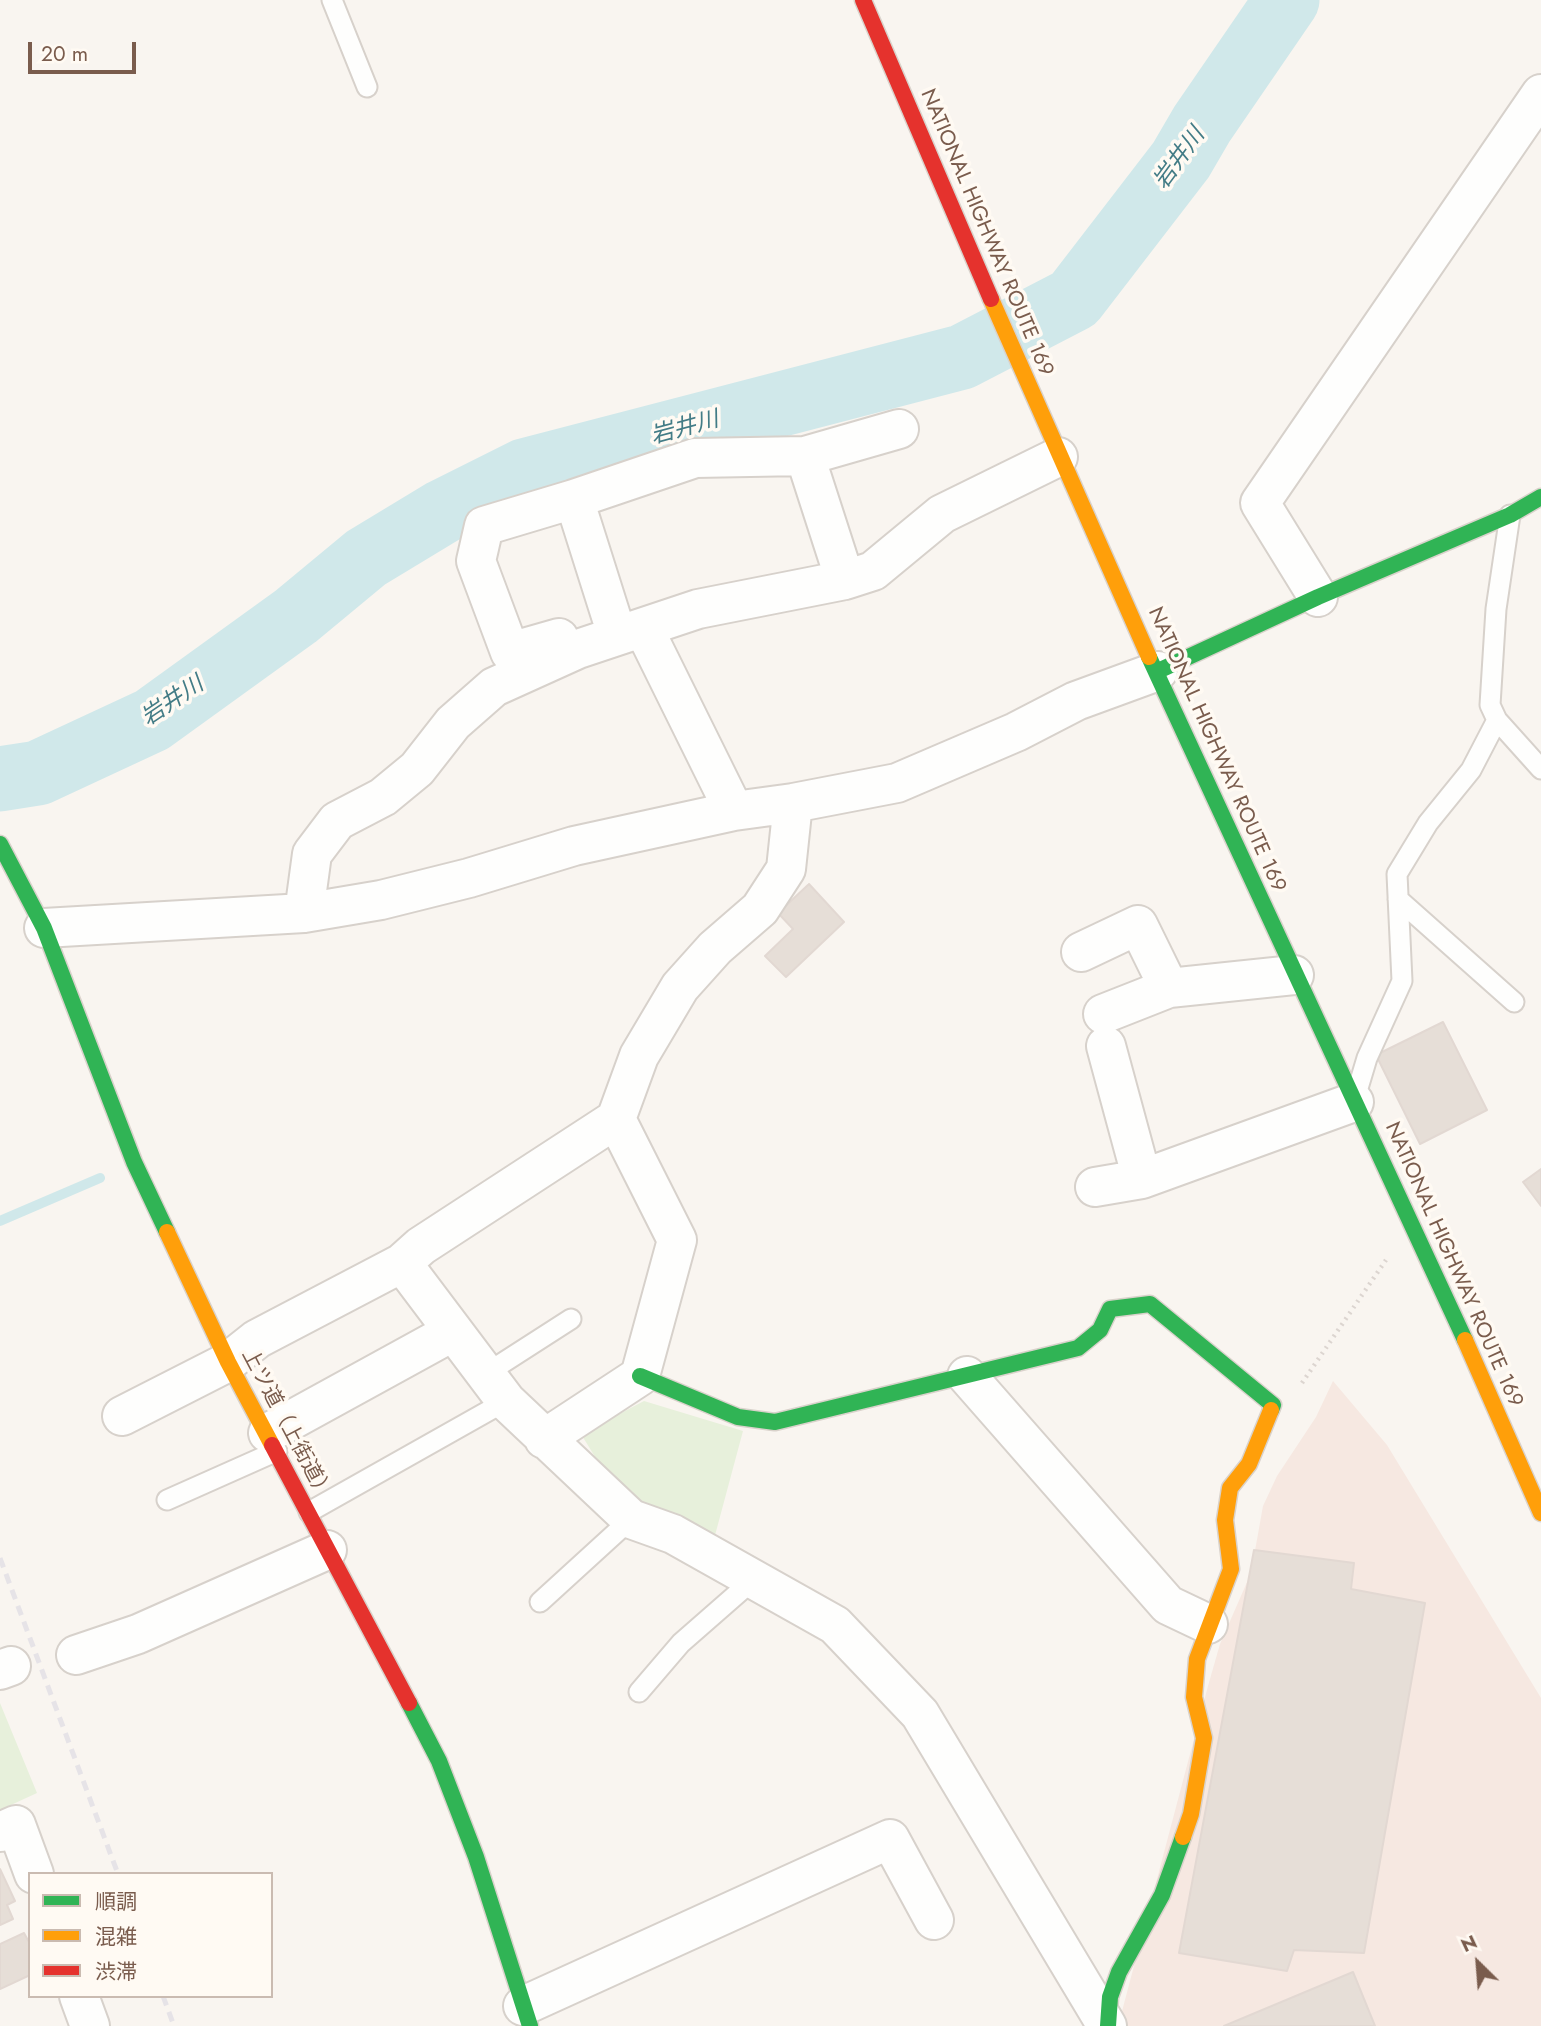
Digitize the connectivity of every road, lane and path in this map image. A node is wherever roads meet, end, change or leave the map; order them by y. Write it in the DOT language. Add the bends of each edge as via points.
graph roads {
  1 [pos="332,0"];
  2 [pos="863,0"];
  3 [pos="367,87"];
  4 [pos="1541,94"];
  5 [pos="899,429"];
  6 [pos="805,456"];
  7 [pos="1058,457"];
  8 [pos="1541,480"];
  9 [pos="574,499"];
  10 [pos="1530,503"];
  11 [pos="845,580"];
  12 [pos="1318,597"];
  13 [pos="630,632"];
  14 [pos="578,649"];
  15 [pos="1158,671"];
  16 [pos="1497,720"];
  17 [pos="1541,769"];
  18 [pos="793,803"];
  19 [pos="733,811"];
  20 [pos="1,847"];
  21 [pos="1398,899"];
  22 [pos="304,913"];
  23 [pos="44,928"];
  24 [pos="1081,952"];
  25 [pos="1294,975"];
  26 [pos="1168,988"];
  27 [pos="1514,1002"];
  28 [pos="1354,1102"];
  29 [pos="616,1119"];
  30 [pos="1142,1179"];
  31 [pos="1095,1187"];
  32 [pos="1413,1222"];
  33 [pos="402,1263"];
  34 [pos="571,1319"];
  35 [pos="452,1332"];
  36 [pos="228,1362"];
  37 [pos="640,1376"];
  38 [pos="967,1376"];
  39 [pos="496,1387"];
  40 [pos="1273,1405"];
  41 [pos="121,1416"];
  42 [pos="544,1438"];
  43 [pos="273,1442"];
  44 [pos="167,1500"];
  45 [pos="309,1512"];
  46 [pos="1541,1513"];
  47 [pos="631,1519"];
  48 [pos="327,1550"];
  49 [pos="753,1580"];
  50 [pos="540,1602"];
  51 [pos="1208,1624"];
  52 [pos="76,1656"];
  53 [pos="639,1692"];
  54 [pos="0,1832"];
  55 [pos="33,1872"];
  56 [pos="934,1920"];
  57 [pos="80,1998"];
  58 [pos="526,2016"];
  59 [pos="90,2026"];
  60 [pos="1107,2026"];
  1 -- 3 [label="lane"];
  2 -- 7 [label="main road, NATIONAL HIGHWAY ROUTE 169"];
  4 -- 12 [label="street" via="1260,503"];
  5 -- 6 [label="street"];
  6 -- 9 [label="street" via="695,458"];
  6 -- 11 [label="street"];
  7 -- 11 [label="street" via="942,514 873,571"];
  7 -- 15 [label="main road, NATIONAL HIGHWAY ROUTE 169"];
  8 -- 10 [label="street"];
  9 -- 13 [label="street"];
  9 -- 14 [label="street" via="484,526 476,561 510,652 568,635"];
  10 -- 12 [label="main road"];
  10 -- 16 [label="lane" via="1496,609 1490,705"];
  11 -- 13 [label="street" via="698,609"];
  12 -- 15 [label="main road"];
  13 -- 14 [label="street"];
  13 -- 19 [label="street"];
  14 -- 22 [label="street" via="494,687 453,723 417,769 383,796 337,821 312,854"];
  15 -- 18 [label="street" via="1076,701 897,783"];
  15 -- 25 [label="main road, NATIONAL HIGHWAY ROUTE 169"];
  16 -- 17 [label="lane"];
  16 -- 21 [label="lane" via="1471,770 1428,823 1397,874"];
  18 -- 19 [label="street"];
  18 -- 29 [label="street" via="786,869 760,909 680,987 639,1056"];
  19 -- 22 [label="street" via="573,846 382,900"];
  20 -- 23 [label="main road, 上ツ道（上街道）"];
  21 -- 27 [label="lane"];
  21 -- 28 [label="lane" via="1402,981 1367,1058"];
  22 -- 23 [label="street"];
  23 -- 36 [label="main road, 上ツ道（上街道）" via="134,1162"];
  24 -- 26 [label="street" via="1138,925"];
  25 -- 26 [label="street"];
  25 -- 28 [label="main road, NATIONAL HIGHWAY ROUTE 169"];
  26 -- 30 [label="street" via="1105,1030"];
  28 -- 30 [label="street"];
  28 -- 32 [label="main road, NATIONAL HIGHWAY ROUTE 169"];
  29 -- 33 [label="street"];
  29 -- 37 [label="street" via="677,1240"];
  30 -- 31 [label="street"];
  32 -- 40 [label="path" via="1287,1404"];
  32 -- 46 [label="main road, NATIONAL HIGHWAY ROUTE 169"];
  33 -- 35 [label="street"];
  33 -- 36 [label="street" via="257,1339"];
  34 -- 39 [label="lane"];
  35 -- 39 [label="street"];
  35 -- 43 [label="street"];
  36 -- 41 [label="street"];
  36 -- 43 [label="main road, 上ツ道（上街道）"];
  37 -- 38 [label="main road" via="738,1417 775,1422"];
  37 -- 42 [label="street"];
  38 -- 40 [label="main road" via="1078,1348 1100,1330 1110,1309 1150,1304"];
  38 -- 51 [label="street" via="1168,1605"];
  39 -- 42 [label="street"];
  39 -- 45 [label="lane"];
  40 -- 51 [label="main road" via="1249,1464 1230,1488 1224,1520 1231,1569"];
  42 -- 47 [label="street"];
  43 -- 44 [label="lane"];
  43 -- 45 [label="main road, 上ツ道（上街道）"];
  45 -- 48 [label="main road, 上ツ道（上街道）"];
  47 -- 49 [label="street" via="673,1534"];
  47 -- 50 [label="lane"];
  48 -- 52 [label="street"];
  48 -- 58 [label="main road, 上ツ道（上街道）" via="439,1761 476,1857"];
  49 -- 53 [label="lane" via="681,1643"];
  49 -- 60 [label="street" via="835,1625 919,1714"];
  51 -- 60 [label="main road" via="1197,1659 1194,1697 1204,1738 1191,1814 1162,1895 1119,1972"];
  54 -- 55 [label="street" via="16,1825"];
  56 -- 58 [label="street" via="890,1839"];
  57 -- 59 [label="street"];
}
